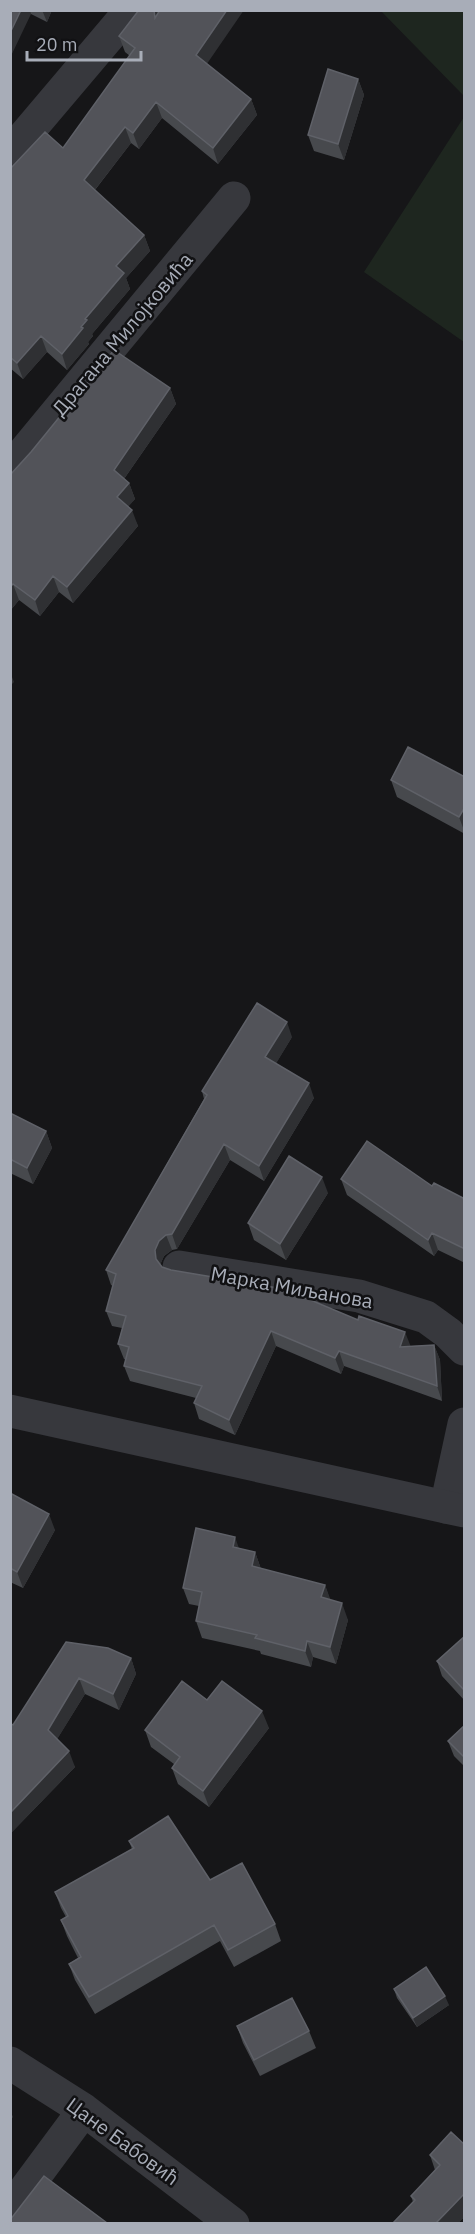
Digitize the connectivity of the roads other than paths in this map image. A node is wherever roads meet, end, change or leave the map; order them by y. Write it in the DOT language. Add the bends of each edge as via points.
graph roads {
  1 [pos="131,10"];
  2 [pos="10,153"];
  3 [pos="234,198"];
  4 [pos="10,469"];
  5 [pos="179,1267"];
  6 [pos="465,1349"];
  7 [pos="10,1411"];
  8 [pos="465,1424"];
  9 [pos="455,1509"];
  10 [pos="10,2063"];
  11 [pos="84,2110"];
  12 [pos="10,2210"];
  13 [pos="233,2223"];
  1 -- 2 [label="street"];
  3 -- 4 [label="street, Драгана Милојковића"];
  5 -- 6 [label="street, Марка Миљанова" via="359,1296 426,1317"];
  7 -- 9 [label="street"];
  8 -- 9 [label="street"];
  10 -- 11 [label="street, Цане Бабовић"];
  11 -- 12 [label="street"];
  11 -- 13 [label="street, Цане Бабовић"];
}
